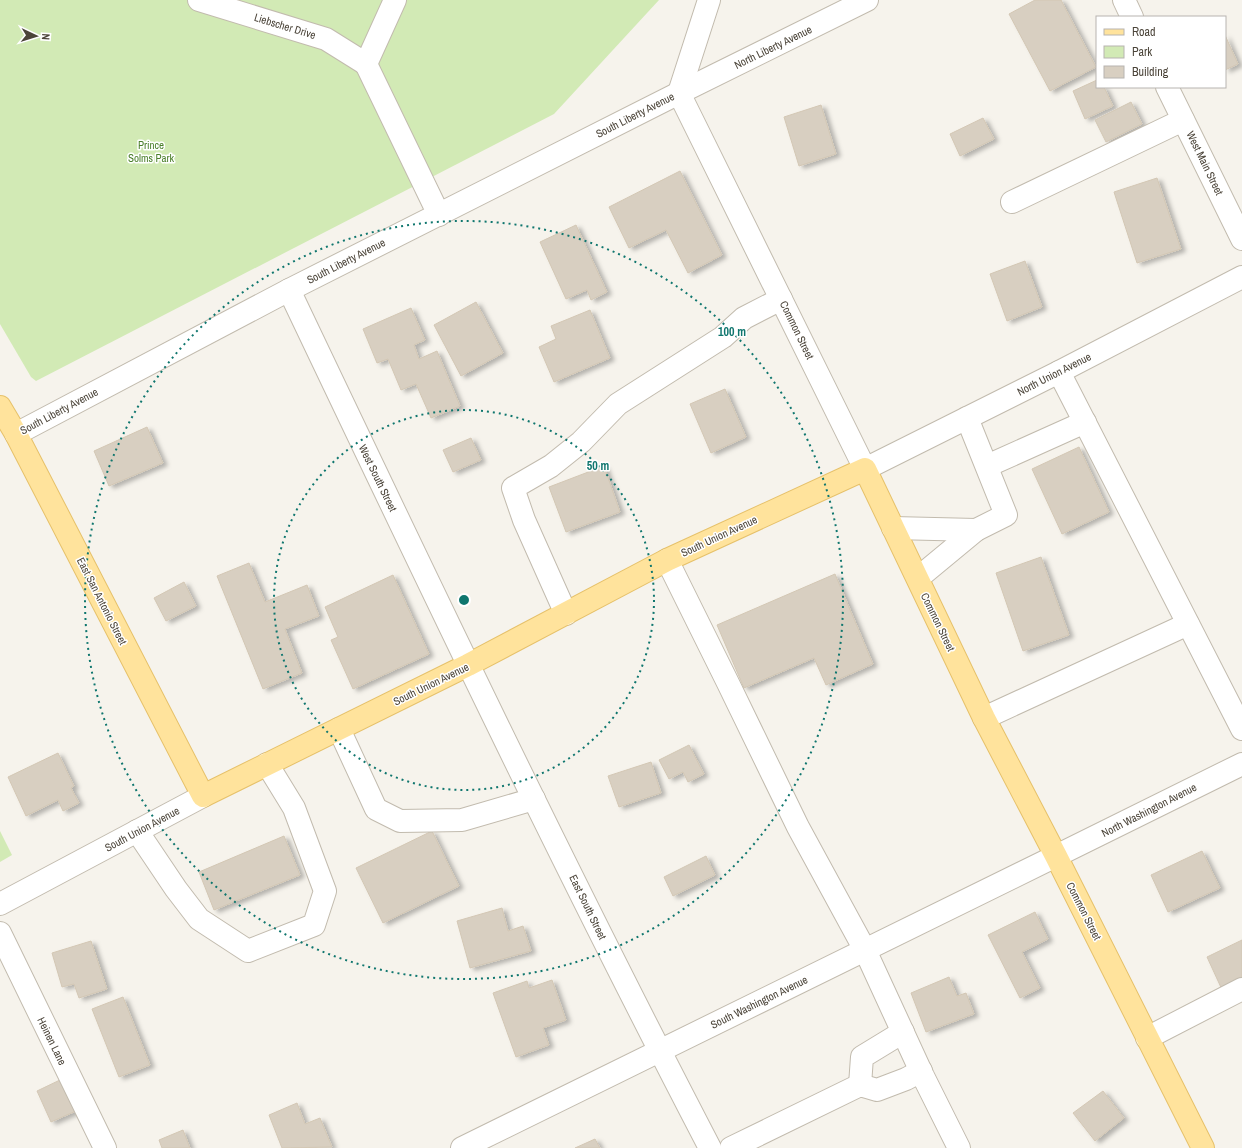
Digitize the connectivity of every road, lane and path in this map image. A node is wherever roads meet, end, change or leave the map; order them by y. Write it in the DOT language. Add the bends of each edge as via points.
graph roads {
  1 [pos="199,0"];
  2 [pos="395,0"];
  3 [pos="709,0"];
  4 [pos="868,0"];
  5 [pos="1124,0"];
  6 [pos="1132,16"];
  7 [pos="366,64"];
  8 [pos="1167,88"];
  9 [pos="679,93"];
  10 [pos="1183,120"];
  11 [pos="1012,202"];
  12 [pos="439,215"];
  13 [pos="1242,239"];
  14 [pos="1242,277"];
  15 [pos="288,290"];
  16 [pos="781,299"];
  17 [pos="1059,372"];
  18 [pos="0,407"];
  19 [pos="967,418"];
  20 [pos="1085,422"];
  21 [pos="16,434"];
  22 [pos="987,466"];
  23 [pos="865,469"];
  24 [pos="893,528"];
  25 [pos="976,530"];
  26 [pos="667,560"];
  27 [pos="918,578"];
  28 [pos="566,614"];
  29 [pos="1188,624"];
  30 [pos="468,666"];
  31 [pos="984,718"];
  32 [pos="339,729"];
  33 [pos="1242,730"];
  34 [pos="267,764"];
  35 [pos="1242,764"];
  36 [pos="203,796"];
  37 [pos="534,799"];
  38 [pos="137,831"];
  39 [pos="1056,856"];
  40 [pos="0,904"];
  41 [pos="0,933"];
  42 [pos="865,950"];
  43 [pos="1242,989"];
  44 [pos="903,1032"];
  45 [pos="1147,1038"];
  46 [pos="660,1051"];
  47 [pos="921,1071"];
  48 [pos="860,1085"];
  49 [pos="105,1148"];
  50 [pos="462,1148"];
  51 [pos="710,1148"];
  52 [pos="731,1148"];
  53 [pos="959,1148"];
  54 [pos="1203,1148"];
  1 -- 7 [label="street, Liebscher Drive" via="326,39"];
  2 -- 7 [label="street"];
  3 -- 9 [label="street"];
  4 -- 9 [label="street, North Liberty Avenue"];
  5 -- 6 [label="street"];
  7 -- 12 [label="street"];
  8 -- 10 [label="street, West Main Street"];
  9 -- 12 [label="street, South Liberty Avenue"];
  9 -- 16 [label="street, Common Street"];
  10 -- 11 [label="street"];
  10 -- 13 [label="street, West Main Street"];
  12 -- 15 [label="street, South Liberty Avenue"];
  14 -- 17 [label="street, North Union Avenue"];
  15 -- 21 [label="street, South Liberty Avenue"];
  15 -- 30 [label="street, West South Street"];
  16 -- 23 [label="street, Common Street"];
  16 -- 28 [label="street" via="744,318 723,337 618,404 581,442 551,466 513,488 524,520"];
  17 -- 19 [label="street, North Union Avenue"];
  17 -- 20 [label="street"];
  18 -- 21 [label="main road, East San Antonio Street"];
  19 -- 22 [label="street"];
  19 -- 23 [label="street, North Union Avenue"];
  20 -- 22 [label="street"];
  20 -- 29 [label="street"];
  21 -- 36 [label="main road, East San Antonio Street"];
  22 -- 25 [label="street" via="1006,515"];
  23 -- 24 [label="main road, Common Street"];
  23 -- 26 [label="main road, South Union Avenue"];
  24 -- 25 [label="street"];
  24 -- 27 [label="main road, Common Street"];
  25 -- 27 [label="street"];
  26 -- 28 [label="main road, South Union Avenue"];
  26 -- 42 [label="street" via="798,827"];
  27 -- 31 [label="main road, Common Street"];
  28 -- 30 [label="main road, South Union Avenue"];
  29 -- 31 [label="street"];
  29 -- 33 [label="street"];
  30 -- 32 [label="main road, South Union Avenue"];
  30 -- 37 [label="street, East South Street"];
  31 -- 39 [label="main road, Common Street"];
  32 -- 34 [label="main road, South Union Avenue"];
  32 -- 37 [label="street" via="376,809 400,821 462,820"];
  34 -- 36 [label="main road, South Union Avenue"];
  34 -- 38 [label="street" via="294,808 325,891 314,925 248,951 199,919"];
  35 -- 39 [label="street, North Washington Avenue"];
  36 -- 38 [label="street, South Union Avenue"];
  37 -- 46 [label="street, East South Street"];
  38 -- 40 [label="street, South Union Avenue"];
  39 -- 42 [label="street, South Washington Avenue"];
  39 -- 45 [label="main road, Common Street"];
  41 -- 49 [label="street, Heinen Lane"];
  42 -- 44 [label="street"];
  42 -- 46 [label="street, South Washington Avenue"];
  43 -- 45 [label="street"];
  44 -- 47 [label="street"];
  44 -- 48 [label="street" via="862,1057"];
  45 -- 54 [label="main road, Common Street"];
  46 -- 50 [label="street, South Washington Avenue"];
  46 -- 51 [label="street, East South Street"];
  47 -- 48 [label="street" via="877,1090"];
  47 -- 53 [label="street"];
  48 -- 52 [label="street"];
}
